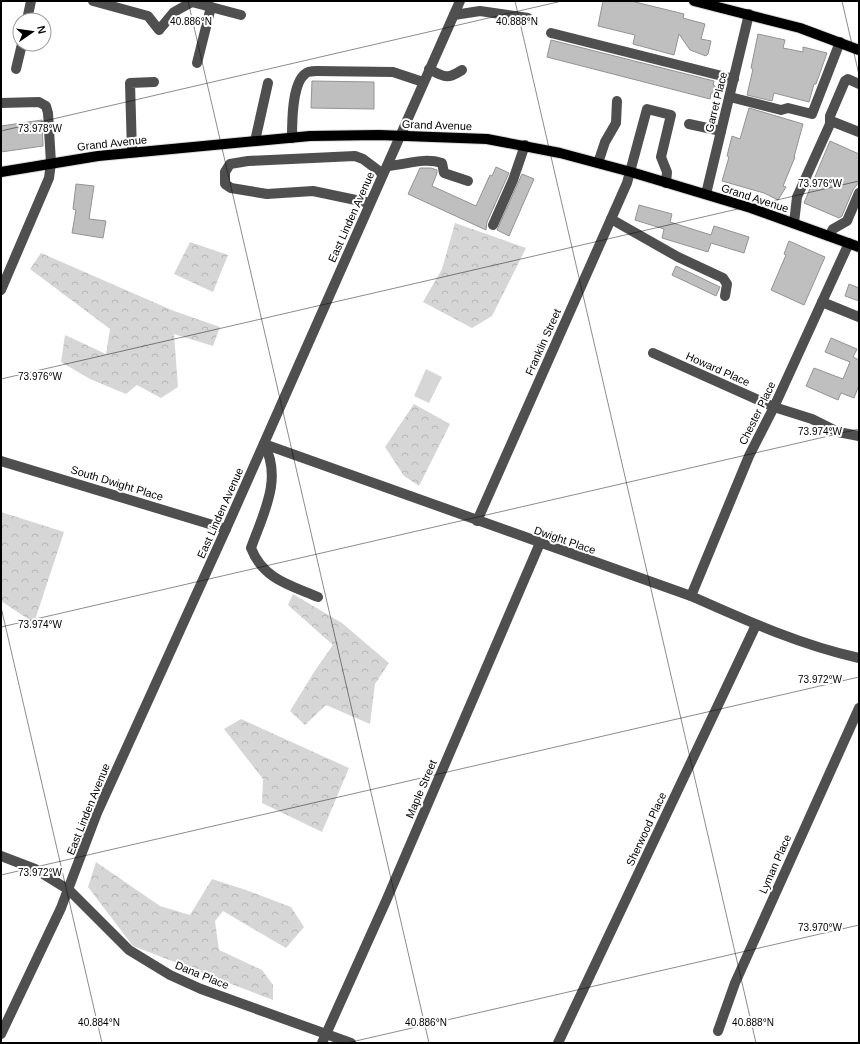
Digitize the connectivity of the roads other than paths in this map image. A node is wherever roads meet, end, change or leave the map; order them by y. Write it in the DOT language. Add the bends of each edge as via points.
graph roads {
  1 [pos="31,1"];
  2 [pos="93,1"];
  3 [pos="460,1"];
  4 [pos="694,1"];
  5 [pos="211,7"];
  6 [pos="29,12"];
  7 [pos="749,14"];
  8 [pos="241,15"];
  9 [pos="454,15"];
  10 [pos="528,18"];
  11 [pos="551,33"];
  12 [pos="840,42"];
  13 [pos="859,50"];
  14 [pos="20,52"];
  15 [pos="197,63"];
  16 [pos="16,69"];
  17 [pos="429,69"];
  18 [pos="462,70"];
  19 [pos="734,79"];
  20 [pos="154,82"];
  21 [pos="424,82"];
  22 [pos="268,83"];
  23 [pos="859,84"];
  24 [pos="730,97"];
  25 [pos="617,101"];
  26 [pos="1,103"];
  27 [pos="830,121"];
  28 [pos="689,124"];
  29 [pos="721,131"];
  30 [pos="859,132"];
  31 [pos="400,135"];
  32 [pos="292,138"];
  33 [pos="256,141"];
  34 [pos="525,146"];
  35 [pos="132,152"];
  36 [pos="51,163"];
  37 [pos="598,163"];
  38 [pos="385,170"];
  39 [pos="1,172"];
  40 [pos="631,172"];
  41 [pos="468,181"];
  42 [pos="666,183"];
  43 [pos="859,193"];
  44 [pos="706,194"];
  45 [pos="370,203"];
  46 [pos="611,219"];
  47 [pos="794,223"];
  48 [pos="493,226"];
  49 [pos="830,236"];
  50 [pos="849,243"];
  51 [pos="859,247"];
  52 [pos="1,290"];
  53 [pos="725,296"];
  54 [pos="822,302"];
  55 [pos="859,317"];
  56 [pos="653,353"];
  57 [pos="774,407"];
  58 [pos="859,436"];
  59 [pos="264,444"];
  60 [pos="1,460"];
  61 [pos="477,521"];
  62 [pos="226,529"];
  63 [pos="540,544"];
  64 [pos="691,596"];
  65 [pos="318,597"];
  66 [pos="756,625"];
  67 [pos="859,658"];
  68 [pos="859,708"];
  69 [pos="1,856"];
  70 [pos="69,890"];
  71 [pos="718,1032"];
  72 [pos="1,1034"];
  73 [pos="324,1038"];
  74 [pos="351,1043"];
  75 [pos="558,1043"];
  1 -- 6 [label="street"];
  2 -- 5 [label="street" via="148,16 159,30 174,12 192,2"];
  3 -- 9 [label="street, East Linden Avenue"];
  4 -- 7 [label="main road"];
  5 -- 8 [label="street"];
  5 -- 15 [label="street"];
  7 -- 12 [label="main road"];
  7 -- 19 [label="street, Garret Place"];
  9 -- 10 [label="street" via="480,11"];
  9 -- 17 [label="street, East Linden Avenue"];
  11 -- 19 [label="street"];
  12 -- 13 [label="main road"];
  12 -- 24 [label="street" via="812,114 788,108 781,110"];
  14 -- 16 [label="street"];
  17 -- 18 [label="street" via="444,77 452,77"];
  17 -- 21 [label="street, East Linden Avenue"];
  19 -- 24 [label="street, Garret Place"];
  20 -- 35 [label="street" via="130,84"];
  21 -- 31 [label="street, East Linden Avenue"];
  21 -- 32 [label="street" via="393,72 308,72 301,79 296,92"];
  22 -- 33 [label="street"];
  23 -- 27 [label="street" via="846,79"];
  24 -- 29 [label="street, Garret Place"];
  25 -- 37 [label="street" via="616,123 605,142"];
  26 -- 36 [label="street" via="34,102 46,106"];
  27 -- 30 [label="street"];
  27 -- 47 [label="street" via="797,197"];
  28 -- 29 [label="street"];
  29 -- 44 [label="street, Garret Place"];
  31 -- 32 [label="main road, Grand Avenue"];
  31 -- 34 [label="main road, Grand Avenue" via="487,139"];
  31 -- 38 [label="street, East Linden Avenue"];
  32 -- 33 [label="main road, Grand Avenue"];
  33 -- 35 [label="main road, Grand Avenue"];
  34 -- 37 [label="main road, Grand Avenue"];
  34 -- 48 [label="street"];
  35 -- 36 [label="main road, Grand Avenue"];
  36 -- 39 [label="main road, Grand Avenue"];
  36 -- 52 [label="street" via="49,178"];
  37 -- 40 [label="main road, Grand Avenue"];
  38 -- 41 [label="street" via="433,160 442,163 444,173"];
  38 -- 45 [label="street, East Linden Avenue"];
  38 -- 45 [label="street" via="355,156 248,161 230,164 225,172 225,184 231,188 267,194 314,191"];
  40 -- 42 [label="main road, Grand Avenue"];
  40 -- 42 [label="street, Franklin Street" via="647,109 671,115 661,157 667,172"];
  40 -- 46 [label="street, Franklin Street"];
  42 -- 44 [label="main road, Grand Avenue"];
  43 -- 49 [label="street" via="847,221 833,229"];
  44 -- 47 [label="main road, Grand Avenue"];
  45 -- 59 [label="street, East Linden Avenue"];
  46 -- 53 [label="street" via="678,257 723,278 727,284"];
  46 -- 61 [label="street, Franklin Street"];
  47 -- 49 [label="main road, Grand Avenue"];
  49 -- 50 [label="main road, Grand Avenue"];
  50 -- 51 [label="main road, Grand Avenue"];
  50 -- 54 [label="street, Chester Place"];
  54 -- 55 [label="street"];
  54 -- 57 [label="street, Chester Place"];
  56 -- 57 [label="street, Howard Place"];
  57 -- 58 [label="street, Howard Place" via="812,419 838,432"];
  57 -- 64 [label="street, Chester Place" via="749,456"];
  59 -- 61 [label="street, Dwight Place"];
  59 -- 62 [label="street, East Linden Avenue"];
  59 -- 65 [label="street" via="270,455 271,494 252,548 257,562 272,577"];
  60 -- 62 [label="street, South Dwight Place"];
  61 -- 63 [label="street, Dwight Place"];
  62 -- 70 [label="street, East Linden Avenue" via="97,813"];
  63 -- 64 [label="street, Dwight Place"];
  63 -- 73 [label="street, Maple Street"];
  64 -- 66 [label="street, Dwight Place"];
  66 -- 67 [label="street, Dwight Place" via="821,648"];
  66 -- 75 [label="street, Sherwood Place"];
  68 -- 71 [label="street, Lyman Place" via="735,984"];
  69 -- 70 [label="street, Dana Place" via="29,866"];
  70 -- 72 [label="street, East Linden Avenue"];
  70 -- 73 [label="street, Dana Place" via="129,950 159,969 201,989"];
  73 -- 74 [label="street, Dana Place"];
}
